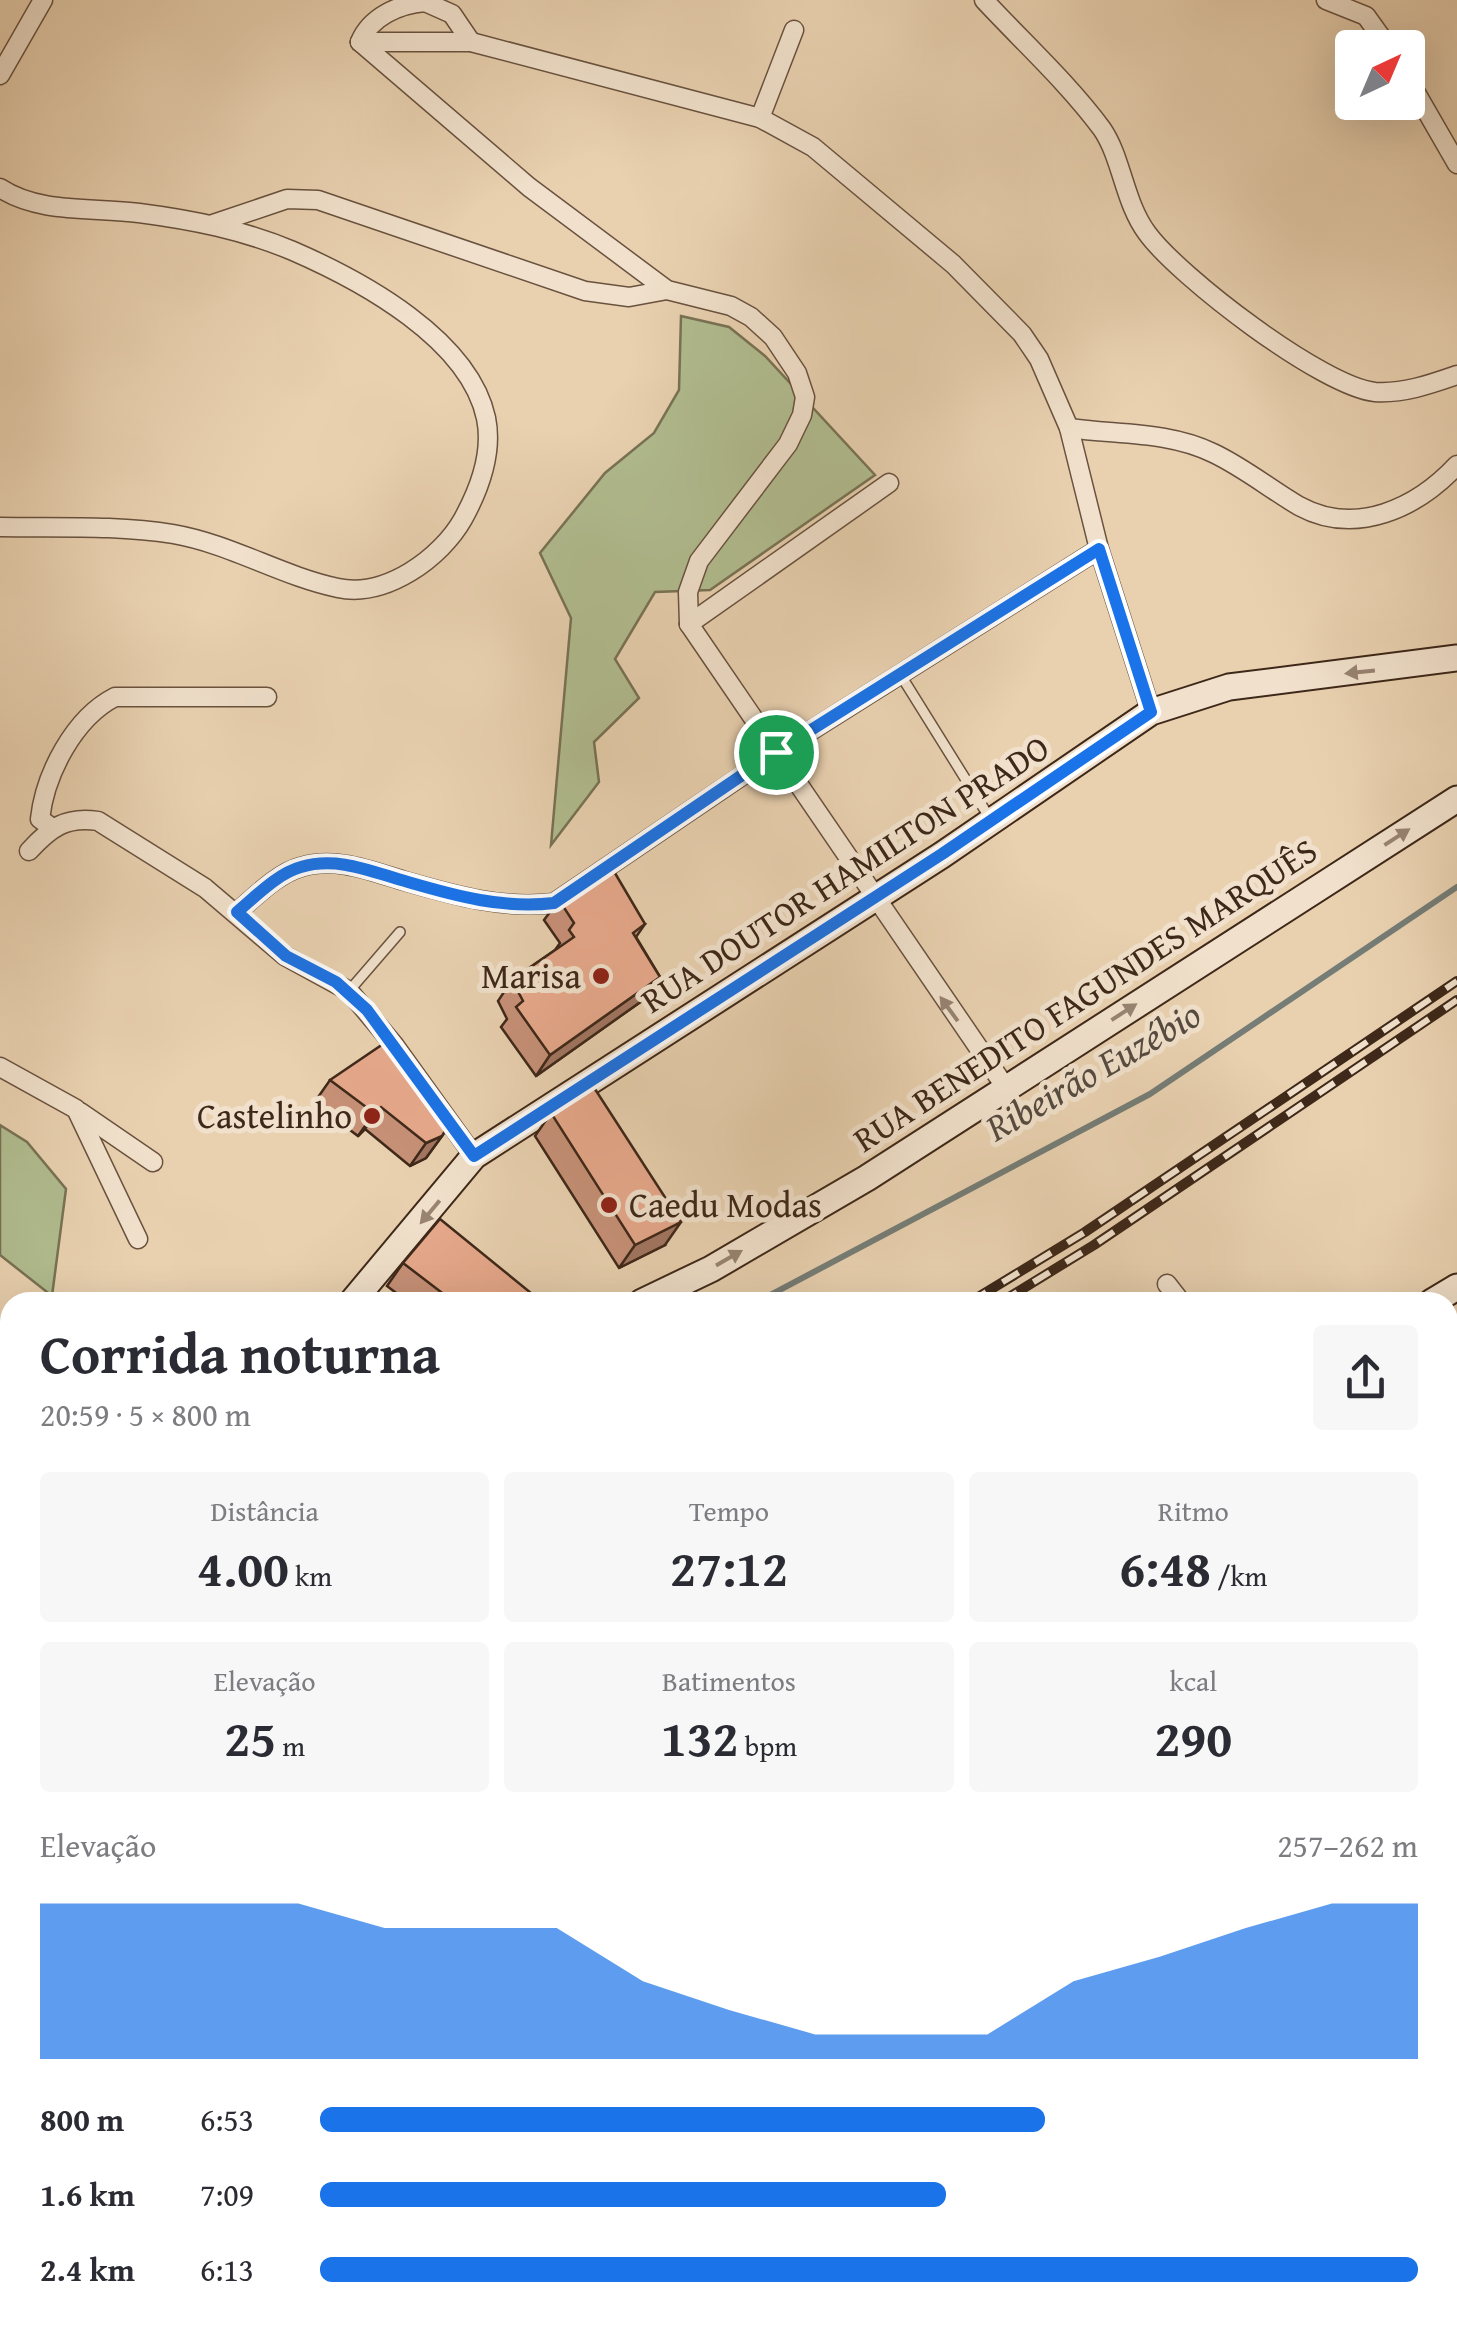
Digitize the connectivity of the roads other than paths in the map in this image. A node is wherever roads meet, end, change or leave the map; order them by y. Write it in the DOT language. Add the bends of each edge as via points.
graph roads {
  1 [pos="43,0"];
  2 [pos="984,0"];
  3 [pos="1326,0"];
  4 [pos="1370,8"];
  5 [pos="794,30"];
  6 [pos="360,42"];
  7 [pos="471,42"];
  8 [pos="0,75"];
  9 [pos="1425,108"];
  10 [pos="760,118"];
  11 [pos="1457,164"];
  12 [pos="0,188"];
  13 [pos="213,224"];
  14 [pos="667,290"];
  15 [pos="1457,375"];
  16 [pos="1069,428"];
  17 [pos="1457,464"];
  18 [pos="888,483"];
  19 [pos="0,527"];
  20 [pos="1099,549"];
  21 [pos="689,624"];
  22 [pos="1457,658"];
  23 [pos="900,674"];
  24 [pos="267,697"];
  25 [pos="1151,712"];
  26 [pos="776,752"];
  27 [pos="1457,798"];
  28 [pos="992,820"];
  29 [pos="52,827"];
  30 [pos="29,851"];
  31 [pos="872,896"];
  32 [pos="237,912"];
  33 [pos="400,932"];
  34 [pos="348,992"];
  35 [pos="0,1067"];
  36 [pos="1006,1088"];
  37 [pos="76,1109"];
  38 [pos="474,1156"];
  39 [pos="153,1162"];
  40 [pos="138,1240"];
  41 [pos="1167,1284"];
  42 [pos="360,1292"];
  43 [pos="663,1292"];
  44 [pos="1173,1292"];
  1 -- 8 [label="street"];
  2 -- 15 [label="street" via="1105,134 1146,232 1208,294 1337,381 1374,392 1414,389"];
  3 -- 4 [label="street"];
  5 -- 10 [label="street"];
  6 -- 7 [label="street"];
  6 -- 7 [label="street" via="383,15 425,2 452,14"];
  6 -- 14 [label="street" via="529,188"];
  7 -- 10 [label="street"];
  9 -- 11 [label="street"];
  10 -- 16 [label="street" via="813,147 953,264 1022,334"];
  12 -- 13 [label="street" via="40,204"];
  13 -- 14 [label="street" via="288,199 318,200 585,290 629,298"];
  13 -- 19 [label="street" via="293,252 368,290 442,342 474,380 487,421 483,480 452,538 405,574 341,589 197,538 151,530"];
  14 -- 21 [label="street" via="751,317 789,361 805,397 788,444 700,560 688,592"];
  16 -- 17 [label="street" via="1165,436 1213,453 1301,507 1340,519 1390,513 1432,492"];
  16 -- 20 [label="street"];
  18 -- 21 [label="street"];
  20 -- 23 [label="street"];
  20 -- 25 [label="street"];
  21 -- 26 [label="street"];
  22 -- 25 [label="main road, RUA DOUTOR HAMILTON PRADO, one-way" via="1229,687"];
  23 -- 26 [label="street"];
  23 -- 28 [label="lane"];
  24 -- 29 [label="street" via="114,697 93,708 80,721 43,798 40,819"];
  25 -- 28 [label="main road, RUA DOUTOR HAMILTON PRADO"];
  26 -- 31 [label="street"];
  26 -- 32 [label="street" via="554,903 480,901 349,864 316,864 296,868"];
  36 -- 27 [label="main road, RUA BENEDITO FAGUNDES MARQUÊS, one-way"];
  28 -- 31 [label="main road, RUA DOUTOR HAMILTON PRADO"];
  29 -- 30 [label="street"];
  29 -- 32 [label="street" via="83,819 116,829"];
  36 -- 31 [label="street, one-way"];
  31 -- 38 [label="main road, RUA DOUTOR HAMILTON PRADO"];
  32 -- 34 [label="street" via="286,956"];
  33 -- 34 [label="lane"];
  34 -- 38 [label="street"];
  35 -- 37 [label="street"];
  43 -- 36 [label="main road, RUA BENEDITO FAGUNDES MARQUÊS, one-way" via="868,1178"];
  37 -- 39 [label="street"];
  37 -- 40 [label="street"];
  38 -- 42 [label="main road, RUA DOUTOR HAMILTON PRADO, one-way"];
  41 -- 44 [label="street"];
}
